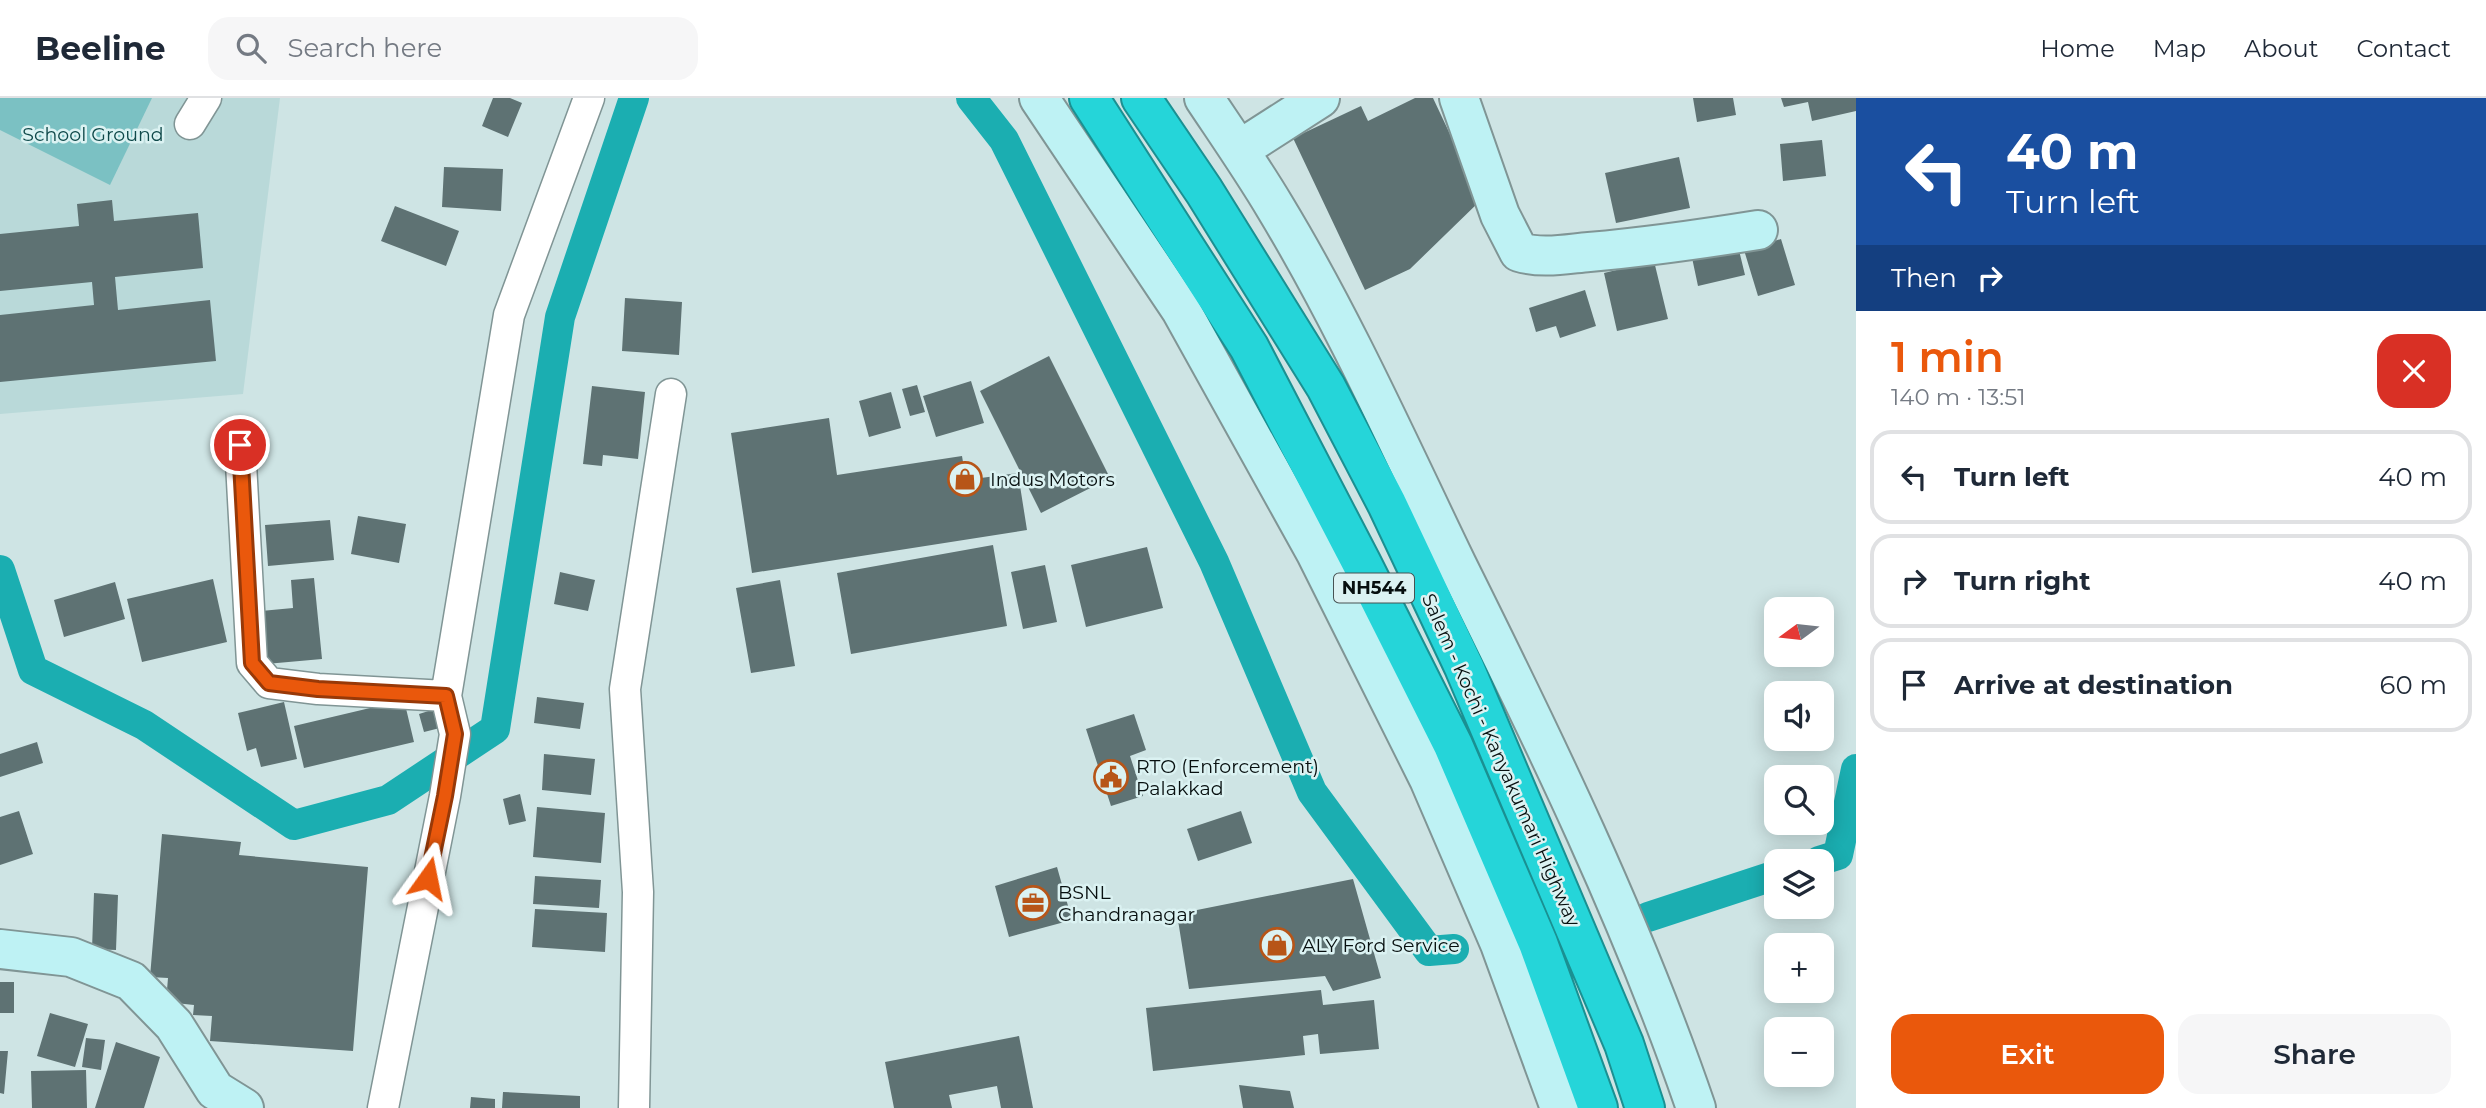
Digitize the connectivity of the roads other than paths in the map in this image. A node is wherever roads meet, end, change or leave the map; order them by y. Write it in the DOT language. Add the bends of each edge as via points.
graph roads {
  1 [pos="206,98"];
  2 [pos="590,98"];
  3 [pos="1039,98"];
  4 [pos="1089,98"];
  5 [pos="1141,98"];
  6 [pos="1204,98"];
  7 [pos="1321,98"];
  8 [pos="1459,98"];
  9 [pos="190,124"];
  10 [pos="1239,150"];
  11 [pos="1758,230"];
  12 [pos="671,394"];
  13 [pos="240,445"];
  14 [pos="446,696"];
  15 [pos="0,949"];
  16 [pos="222,1102"];
  17 [pos="383,1108"];
  18 [pos="634,1108"];
  19 [pos="1560,1108"];
  20 [pos="1598,1108"];
  21 [pos="1645,1108"];
  22 [pos="1696,1108"];
  1 -- 9 [label="street"];
  2 -- 14 [label="street" via="509,315"];
  3 -- 19 [label="street" via="1181,310 1316,553 1429,779 1500,944"];
  4 -- 20 [label="highway, Salem - Kochi - Kanyakumari Highway / NH544" via="1249,347 1367,574 1452,746 1528,918"];
  5 -- 21 [label="highway, Salem - Kochi - Kanyakumari Highway / NH544" via="1326,387 1387,504 1474,692 1624,1044"];
  6 -- 10 [label="street"];
  7 -- 10 [label="street"];
  8 -- 11 [label="street" via="1500,215 1519,252 1534,257 1600,251"];
  10 -- 22 [label="street" via="1330,305 1516,683 1629,932"];
  12 -- 18 [label="street" via="625,689 638,892"];
  13 -- 14 [label="street" via="252,663 269,683"];
  14 -- 17 [label="street" via="455,734"];
  15 -- 16 [label="street" via="71,957 131,981 174,1025"];
}
